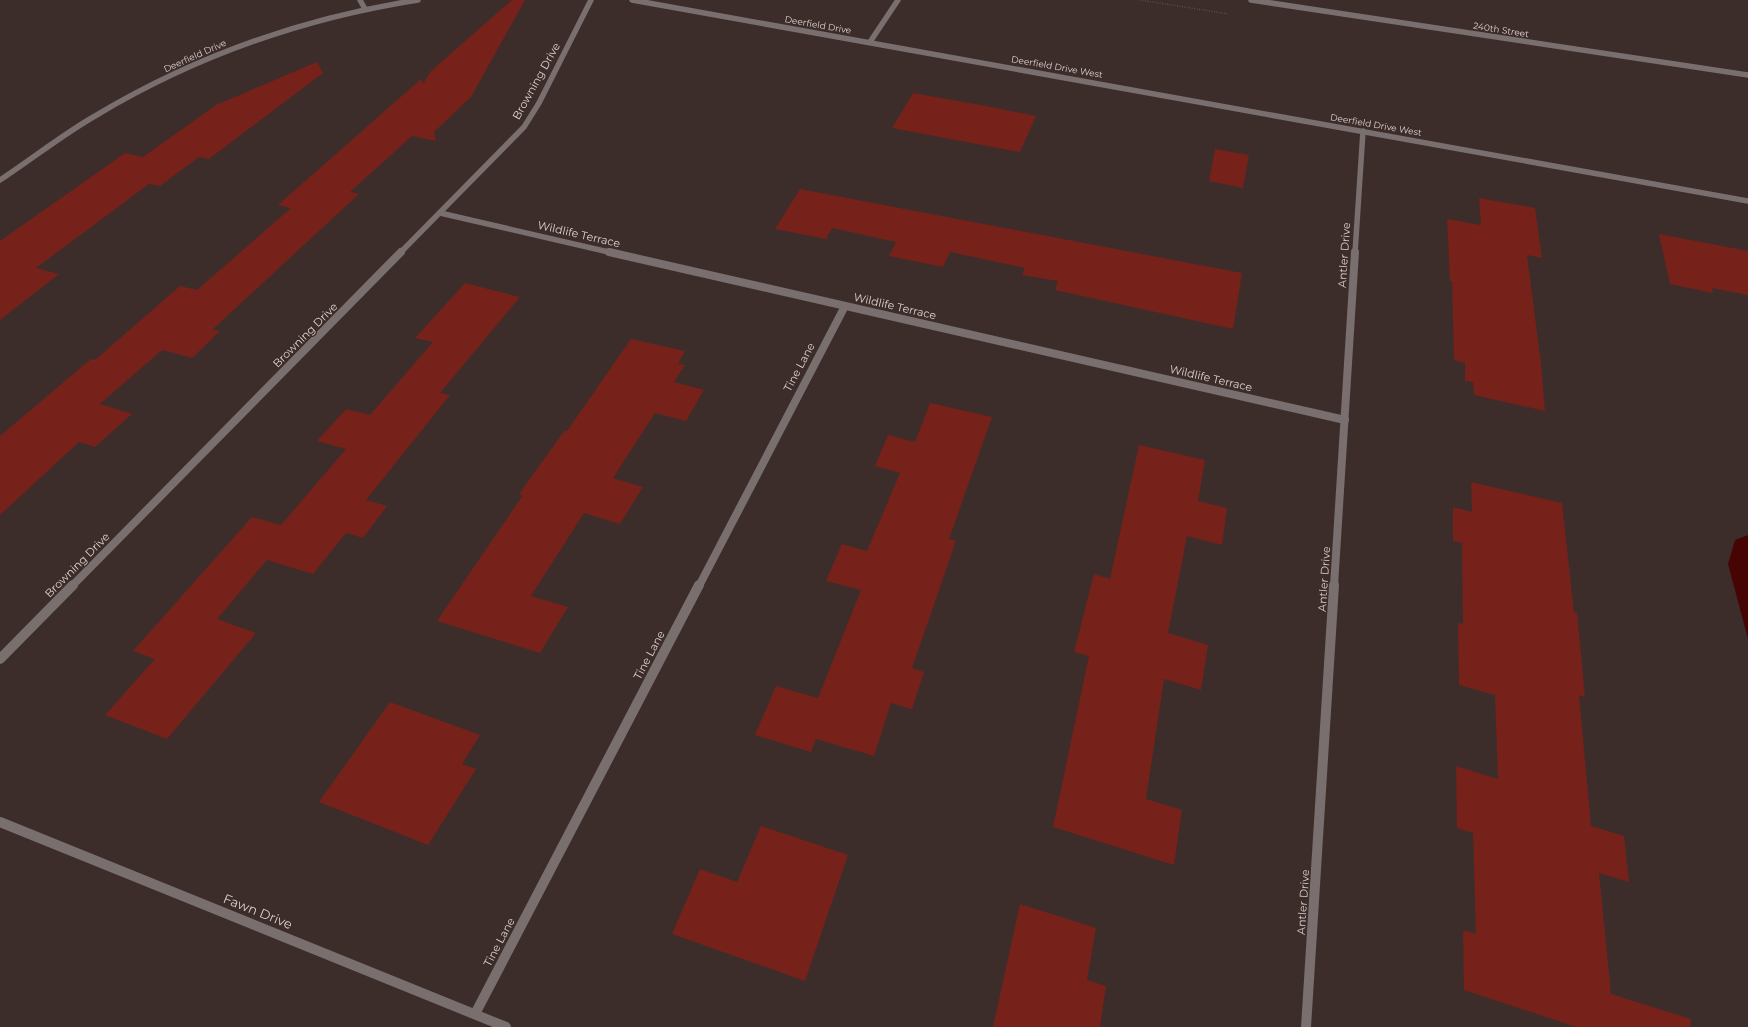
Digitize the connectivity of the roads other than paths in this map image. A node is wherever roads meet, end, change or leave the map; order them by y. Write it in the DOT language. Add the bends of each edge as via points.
graph roads {
  1 [pos="360,0"];
  2 [pos="418,0"];
  3 [pos="591,0"];
  4 [pos="632,0"];
  5 [pos="898,0"];
  6 [pos="1251,0"];
  7 [pos="365,9"];
  8 [pos="870,42"];
  9 [pos="1001,66"];
  10 [pos="1748,75"];
  11 [pos="1363,131"];
  12 [pos="0,180"];
  13 [pos="1748,201"];
  14 [pos="440,213"];
  15 [pos="845,306"];
  16 [pos="1345,420"];
  17 [pos="0,659"];
  18 [pos="0,822"];
  19 [pos="475,1014"];
  20 [pos="506,1027"];
  21 [pos="1306,1027"];
  1 -- 7 [label="street"];
  2 -- 7 [label="street, Deerfield Drive"];
  3 -- 14 [label="street, Browning Drive" via="539,103 524,127"];
  4 -- 8 [label="street, Deerfield Drive"];
  5 -- 8 [label="street"];
  6 -- 10 [label="street, 240th Street"];
  7 -- 12 [label="street, Deerfield Drive" via="231,48 151,84 107,108"];
  8 -- 9 [label="street, Deerfield Drive"];
  9 -- 11 [label="street, Deerfield Drive West"];
  11 -- 13 [label="street, Deerfield Drive West"];
  11 -- 16 [label="street, Antler Drive"];
  14 -- 15 [label="street, Wildlife Terrace"];
  14 -- 17 [label="street, Browning Drive"];
  15 -- 16 [label="street, Wildlife Terrace"];
  15 -- 19 [label="street, Tine Lane"];
  16 -- 21 [label="street, Antler Drive"];
  18 -- 19 [label="street, Fawn Drive"];
  19 -- 20 [label="street, Fawn Drive"];
}
